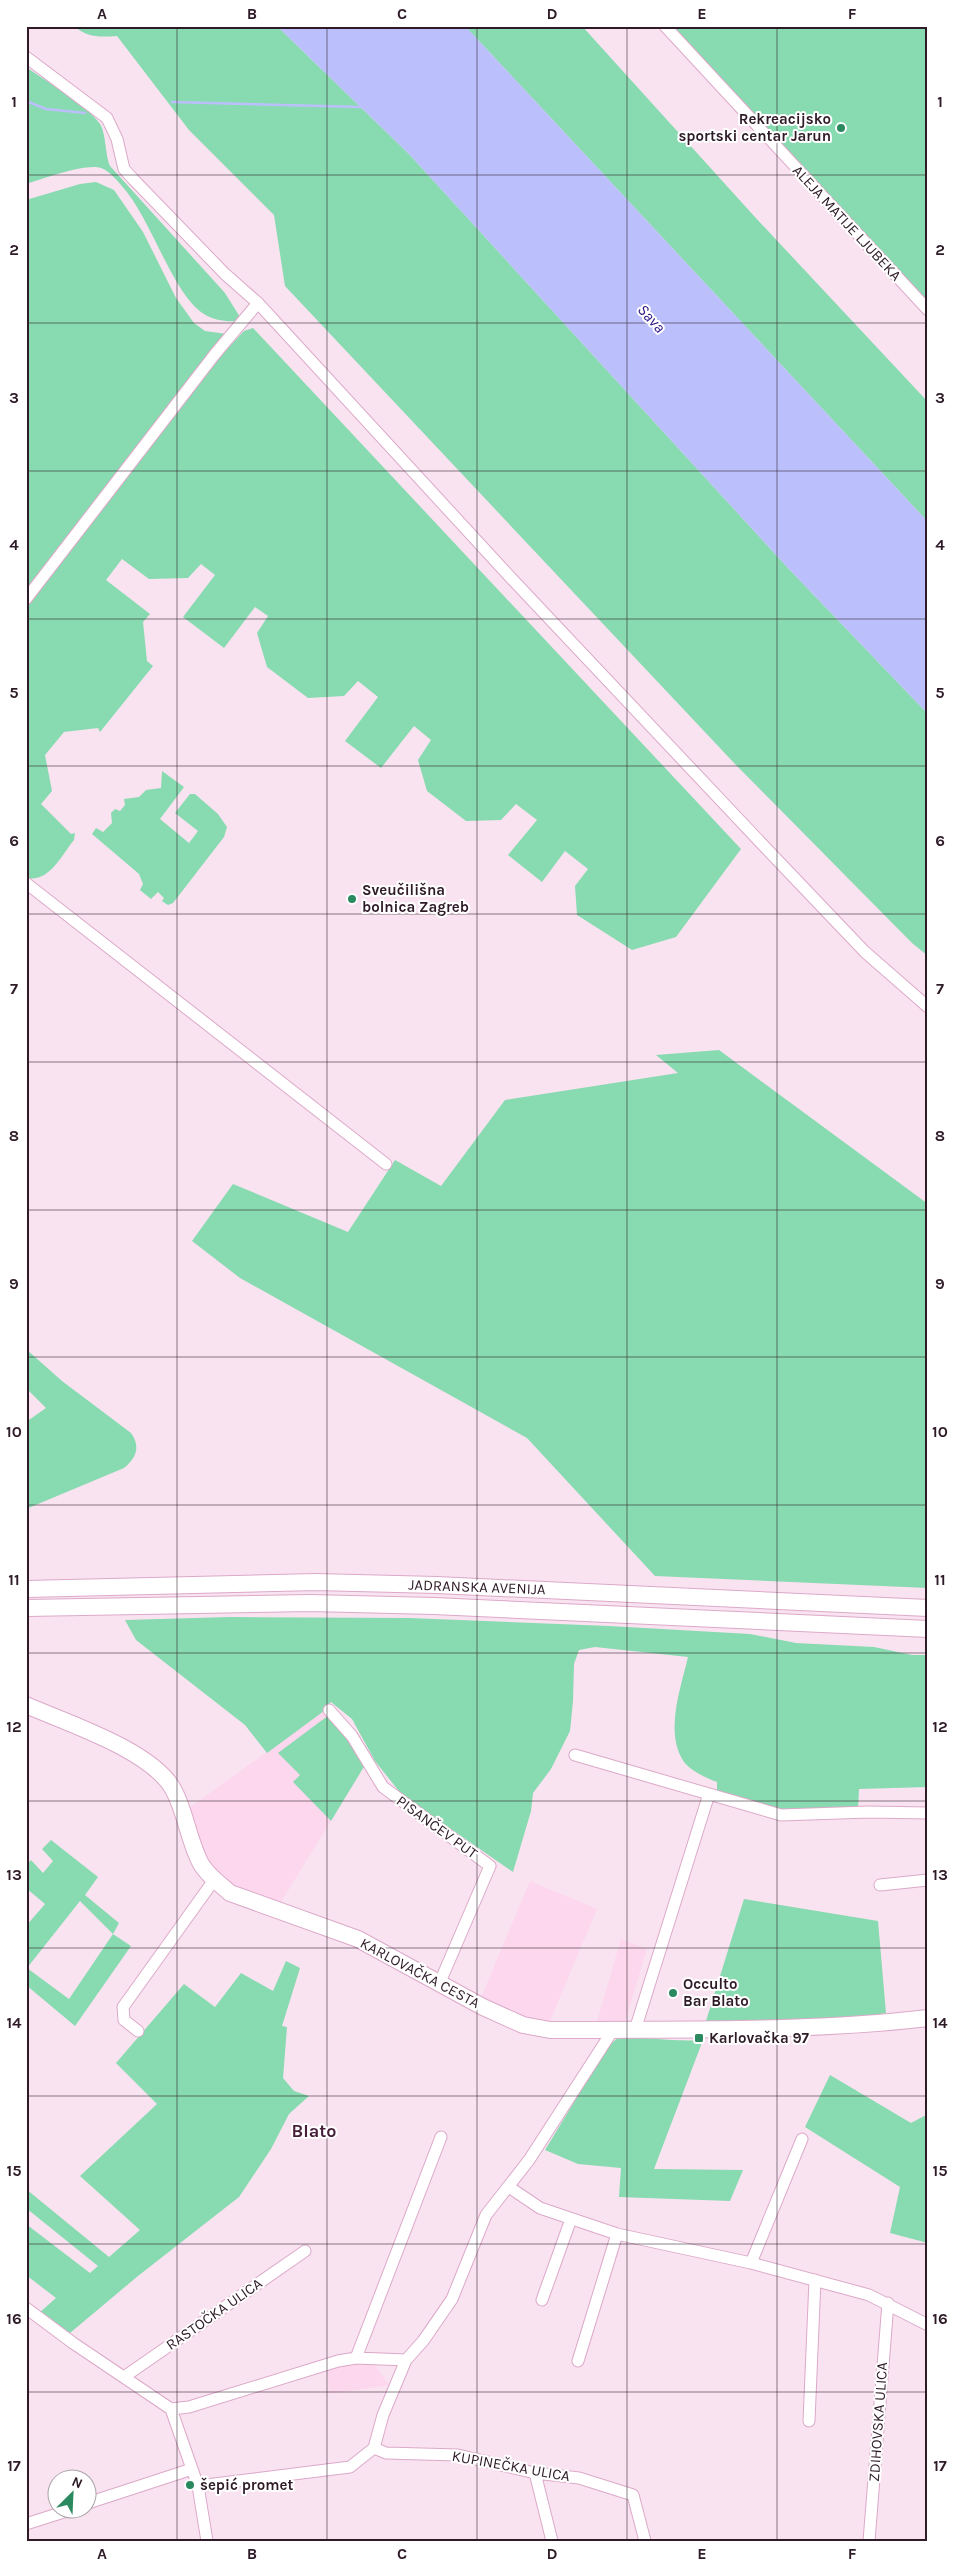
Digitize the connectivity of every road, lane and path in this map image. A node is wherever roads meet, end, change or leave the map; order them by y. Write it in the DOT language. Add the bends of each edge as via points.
graph roads {
  1 [pos="665,26"];
  2 [pos="26,57"];
  3 [pos="258,303"];
  4 [pos="928,310"];
  5 [pos="26,599"];
  6 [pos="26,883"];
  7 [pos="928,1007"];
  8 [pos="386,1164"];
  9 [pos="26,1589"];
  10 [pos="26,1608"];
  11 [pos="928,1608"];
  12 [pos="928,1629"];
  13 [pos="26,1705"];
  14 [pos="329,1710"];
  15 [pos="574,1755"];
  16 [pos="709,1794"];
  17 [pos="928,1813"];
  18 [pos="214,1880"];
  19 [pos="928,1880"];
  20 [pos="880,1885"];
  21 [pos="440,1982"];
  22 [pos="928,2018"];
  23 [pos="613,2030"];
  24 [pos="635,2030"];
  25 [pos="138,2031"];
  26 [pos="441,2137"];
  27 [pos="802,2139"];
  28 [pos="509,2187"];
  29 [pos="571,2219"];
  30 [pos="617,2234"];
  31 [pos="305,2251"];
  32 [pos="751,2263"];
  33 [pos="814,2280"];
  34 [pos="542,2300"];
  35 [pos="888,2303"];
  36 [pos="26,2308"];
  37 [pos="928,2325"];
  38 [pos="356,2358"];
  39 [pos="406,2360"];
  40 [pos="578,2361"];
  41 [pos="124,2377"];
  42 [pos="171,2408"];
  43 [pos="809,2421"];
  44 [pos="374,2448"];
  45 [pos="192,2469"];
  46 [pos="535,2472"];
  47 [pos="198,2486"];
  48 [pos="98,2500"];
  49 [pos="48,2517"];
  50 [pos="26,2524"];
  51 [pos="208,2541"];
  52 [pos="552,2541"];
  53 [pos="645,2541"];
  54 [pos="869,2541"];
  1 -- 4 [label="street, ALEJA MATIJE LJUBEKA"];
  2 -- 3 [label="street" via="107,118 117,139 124,169 225,274"];
  3 -- 5 [label="street"];
  3 -- 7 [label="street" via="762,844 865,952"];
  6 -- 8 [label="street"];
  9 -- 11 [label="main road, JADRANSKA AVENIJA" via="316,1582"];
  10 -- 12 [label="main road, JADRANSKA AVENIJA" via="310,1603"];
  13 -- 18 [label="main road, KARLOVAČKA CESTA" via="122,1748 158,1771 172,1787 199,1859"];
  14 -- 21 [label="street, PISANČEV PUT" via="352,1736 383,1787 490,1866"];
  15 -- 16 [label="street"];
  16 -- 17 [label="street" via="781,1816"];
  16 -- 24 [label="street"];
  18 -- 21 [label="main road, KARLOVAČKA CESTA" via="230,1893 249,1901 358,1939"];
  18 -- 25 [label="street" via="123,2007 124,2020"];
  19 -- 20 [label="street"];
  21 -- 23 [label="main road, KARLOVAČKA CESTA" via="523,2025 550,2030"];
  22 -- 24 [label="main road, KARLOVAČKA CESTA" via="820,2027"];
  23 -- 24 [label="main road, KARLOVAČKA CESTA"];
  23 -- 28 [label="street"];
  26 -- 38 [label="street"];
  27 -- 32 [label="street"];
  28 -- 29 [label="street" via="540,2208"];
  28 -- 39 [label="street" via="486,2215 452,2299 424,2341"];
  29 -- 30 [label="street"];
  29 -- 34 [label="street"];
  30 -- 32 [label="street"];
  30 -- 40 [label="street"];
  31 -- 41 [label="street, RASTOČKA ULICA"];
  32 -- 33 [label="street"];
  33 -- 35 [label="street"];
  33 -- 43 [label="street"];
  35 -- 37 [label="street"];
  35 -- 54 [label="street, ZDIHOVSKA ULICA"];
  36 -- 41 [label="street"];
  38 -- 39 [label="street"];
  38 -- 42 [label="street" via="294,2373 189,2408"];
  39 -- 44 [label="street" via="382,2415"];
  41 -- 42 [label="street"];
  42 -- 45 [label="street"];
  44 -- 46 [label="street, KUPINEČKA ULICA" via="386,2454 458,2455"];
  44 -- 47 [label="street" via="350,2467"];
  45 -- 47 [label="street"];
  45 -- 48 [label="street"];
  46 -- 52 [label="street"];
  46 -- 53 [label="street, KUPINEČKA ULICA" via="579,2478 633,2495"];
  47 -- 51 [label="street"];
  49 -- 50 [label="street"];
}
